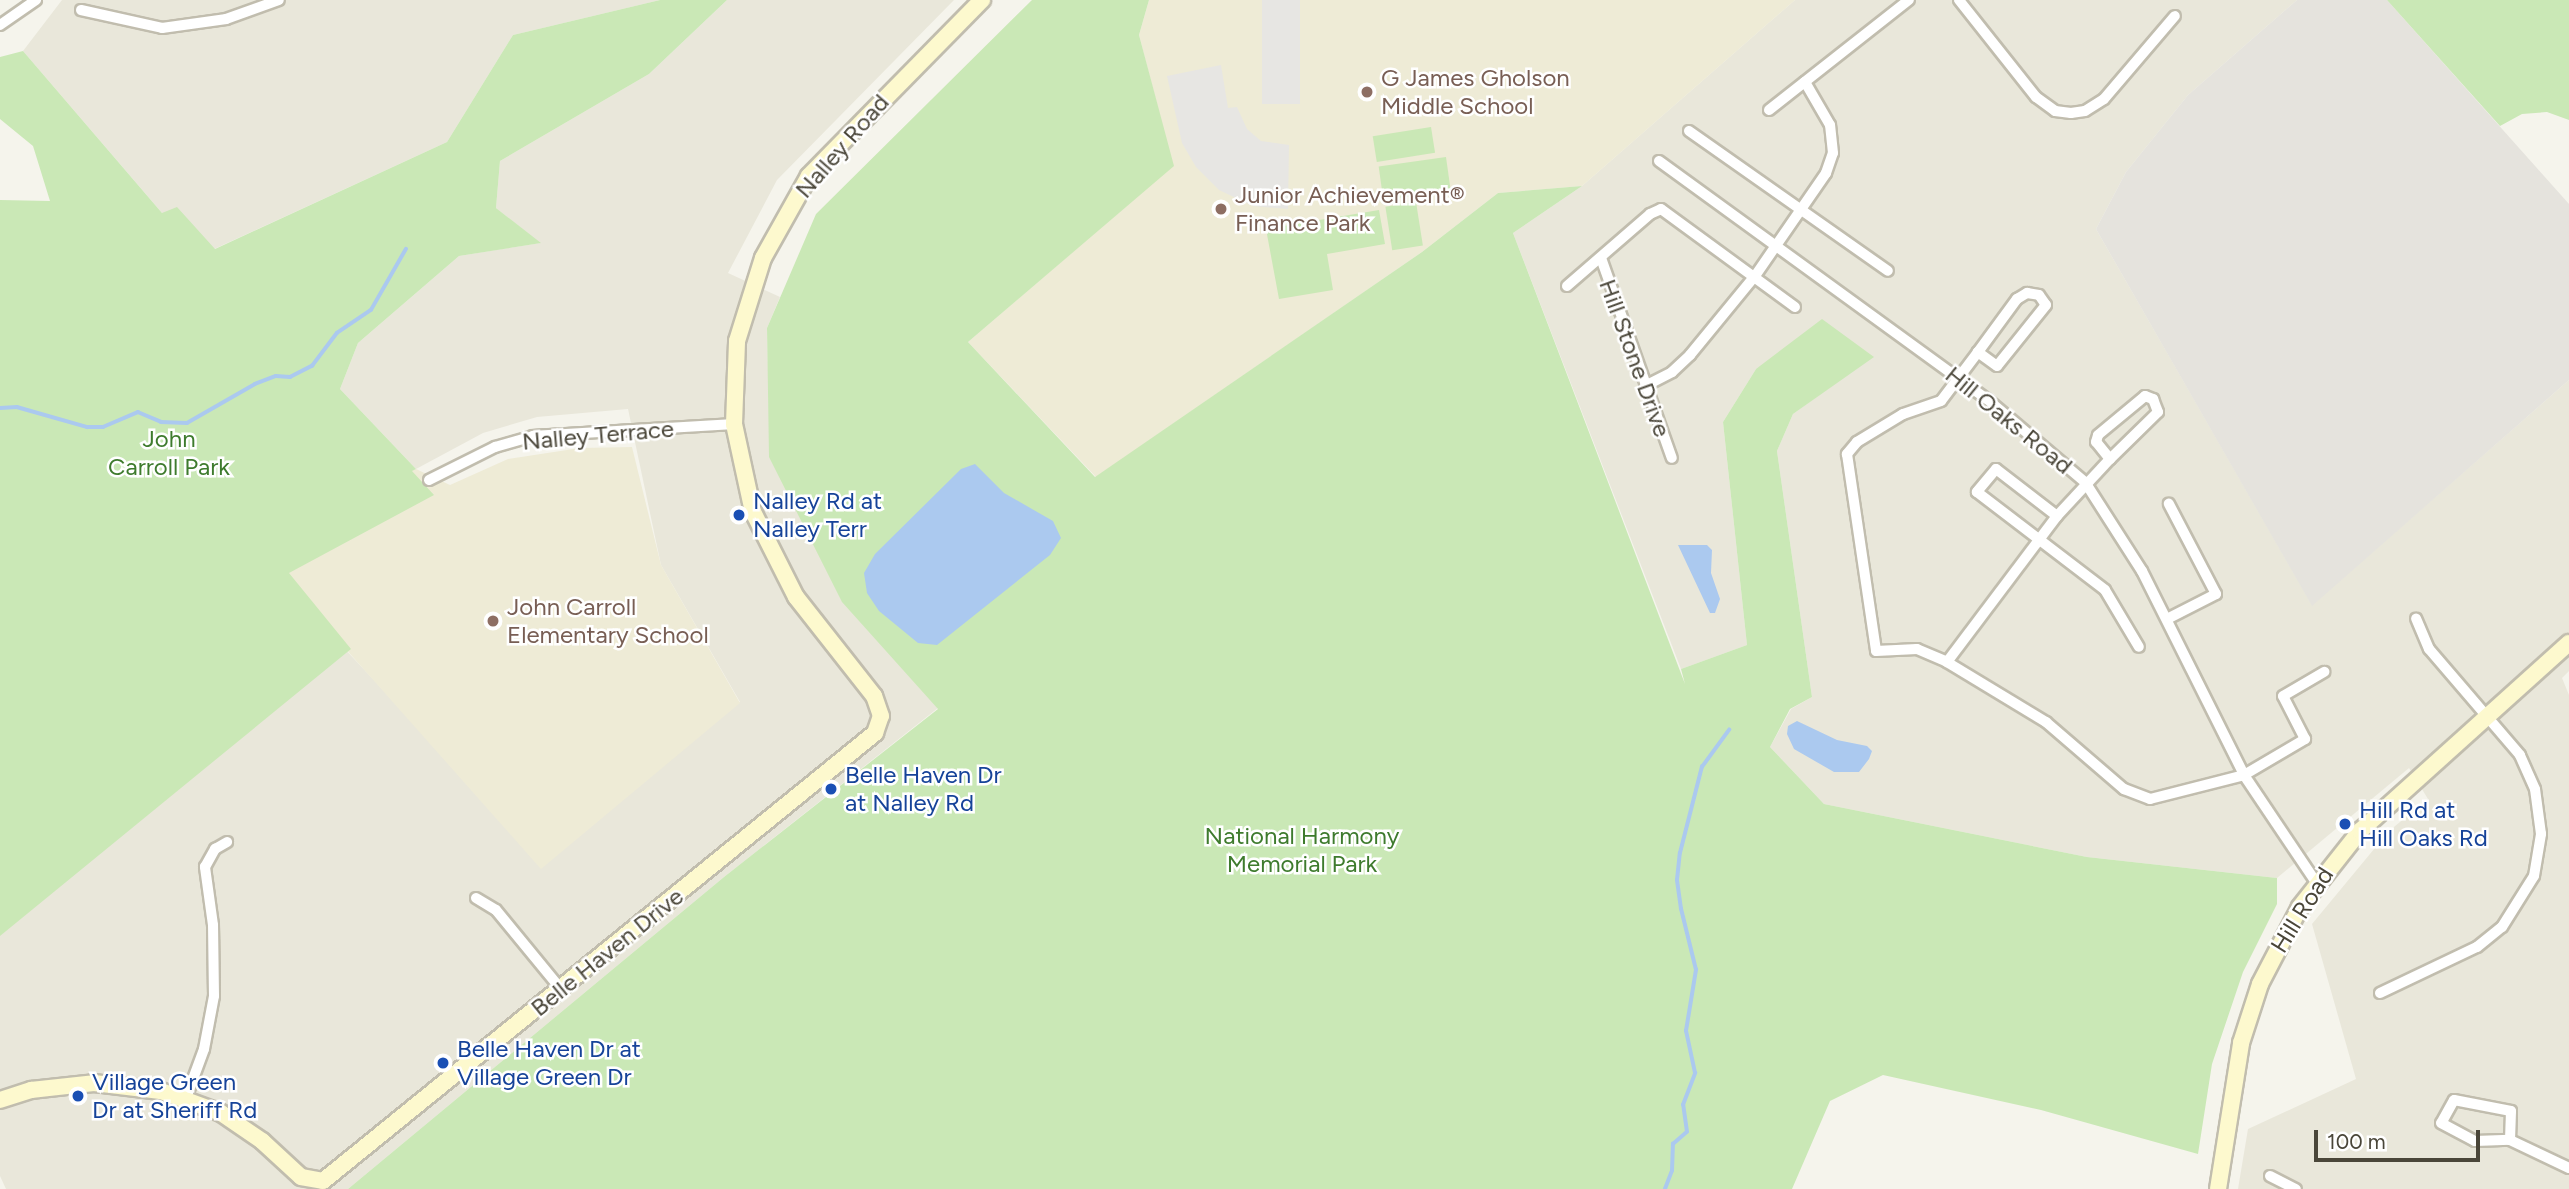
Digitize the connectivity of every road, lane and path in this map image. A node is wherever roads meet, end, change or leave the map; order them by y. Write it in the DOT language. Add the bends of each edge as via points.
graph roads {
  1 [pos="36,0"];
  2 [pos="279,0"];
  3 [pos="982,0"];
  4 [pos="1909,0"];
  5 [pos="1959,0"];
  6 [pos="82,10"];
  7 [pos="2175,16"];
  8 [pos="0,25"];
  9 [pos="1805,82"];
  10 [pos="1769,110"];
  11 [pos="1689,131"];
  12 [pos="1659,161"];
  13 [pos="1801,208"];
  14 [pos="1777,244"];
  15 [pos="1601,258"];
  16 [pos="1888,271"];
  17 [pos="1755,276"];
  18 [pos="1567,286"];
  19 [pos="1795,307"];
  20 [pos="1978,352"];
  21 [pos="1958,379"];
  22 [pos="1645,386"];
  23 [pos="734,424"];
  24 [pos="1672,458"];
  25 [pos="2110,459"];
  26 [pos="429,480"];
  27 [pos="2085,482"];
  28 [pos="2169,505"];
  29 [pos="2057,516"];
  30 [pos="2040,538"];
  31 [pos="2167,619"];
  32 [pos="2416,619"];
  33 [pos="2569,643"];
  34 [pos="2139,647"];
  35 [pos="1947,662"];
  36 [pos="2324,672"];
  37 [pos="2487,715"];
  38 [pos="871,736"];
  39 [pos="2244,775"];
  40 [pos="227,842"];
  41 [pos="2316,883"];
  42 [pos="476,898"];
  43 [pos="561,989"];
  44 [pos="2380,993"];
  45 [pos="186,1098"];
  46 [pos="0,1100"];
  47 [pos="2510,1140"];
  48 [pos="2569,1168"];
  49 [pos="2270,1176"];
  50 [pos="312,1185"];
  51 [pos="2218,1189"];
  52 [pos="2296,1189"];
  1 -- 8 [label="street"];
  2 -- 6 [label="street" via="226,19 174,28"];
  3 -- 23 [label="street, Nalley Road" via="809,176 783,218 741,318 734,368"];
  4 -- 9 [label="street"];
  5 -- 7 [label="street" via="2036,97 2055,111 2071,113 2085,111 2104,99"];
  9 -- 10 [label="street"];
  9 -- 13 [label="street" via="1825,110 1833,144 1826,173"];
  11 -- 13 [label="street"];
  12 -- 14 [label="street, Hill Oaks Road"];
  13 -- 14 [label="street"];
  13 -- 16 [label="street"];
  14 -- 17 [label="street"];
  14 -- 21 [label="street, Hill Oaks Road"];
  15 -- 17 [label="street" via="1661,209"];
  15 -- 18 [label="street"];
  15 -- 22 [label="street, Hill Stone Drive"];
  17 -- 19 [label="street"];
  17 -- 22 [label="street" via="1679,366"];
  20 -- 20 [label="street" via="2017,299 2027,293 2045,300 2046,305 2002,363 1997,366"];
  20 -- 21 [label="street"];
  21 -- 27 [label="street, Hill Oaks Road" via="2021,424"];
  21 -- 35 [label="street" via="1941,401 1903,414 1857,442 1846,464 1874,647 1881,653 1922,650"];
  22 -- 24 [label="street, Hill Stone Drive"];
  23 -- 26 [label="street, Nalley Terrace" via="533,436 495,447"];
  23 -- 38 [label="street, Nalley Road" via="748,498 778,566 878,704 881,720"];
  25 -- 25 [label="street" via="2158,412 2153,399 2135,400 2098,435 2096,442"];
  25 -- 27 [label="street"];
  27 -- 29 [label="street"];
  27 -- 31 [label="street, Hill Oaks Road" via="2125,542"];
  28 -- 31 [label="street" via="2217,594"];
  29 -- 30 [label="street"];
  29 -- 30 [label="street" via="1996,469 1977,492"];
  30 -- 34 [label="street" via="2105,590"];
  30 -- 35 [label="street"];
  31 -- 39 [label="street, Hill Oaks Road"];
  32 -- 37 [label="street" via="2428,649"];
  33 -- 37 [label="street, Hill Road"];
  35 -- 39 [label="street" via="2046,722 2134,795 2157,799"];
  36 -- 39 [label="street" via="2283,696 2305,739"];
  37 -- 41 [label="street, Hill Road" via="2360,831"];
  37 -- 44 [label="street" via="2520,755 2535,789 2541,834 2534,876 2513,914 2493,936"];
  38 -- 43 [label="street, Belle Haven Drive"];
  39 -- 41 [label="street, Hill Oaks Road"];
  40 -- 45 [label="street" via="215,849 205,867 214,996 204,1048"];
  41 -- 51 [label="street, Hill Road" via="2271,959 2251,1011 2236,1065"];
  42 -- 43 [label="street" via="496,910"];
  43 -- 50 [label="street, Belle Haven Drive" via="329,1177"];
  45 -- 46 [label="street" via="125,1084 94,1083 31,1090"];
  45 -- 50 [label="street" via="229,1118"];
  47 -- 47 [label="street" via="2475,1141 2441,1123 2454,1100 2511,1111"];
  47 -- 48 [label="street"];
  49 -- 52 [label="street"];
}
